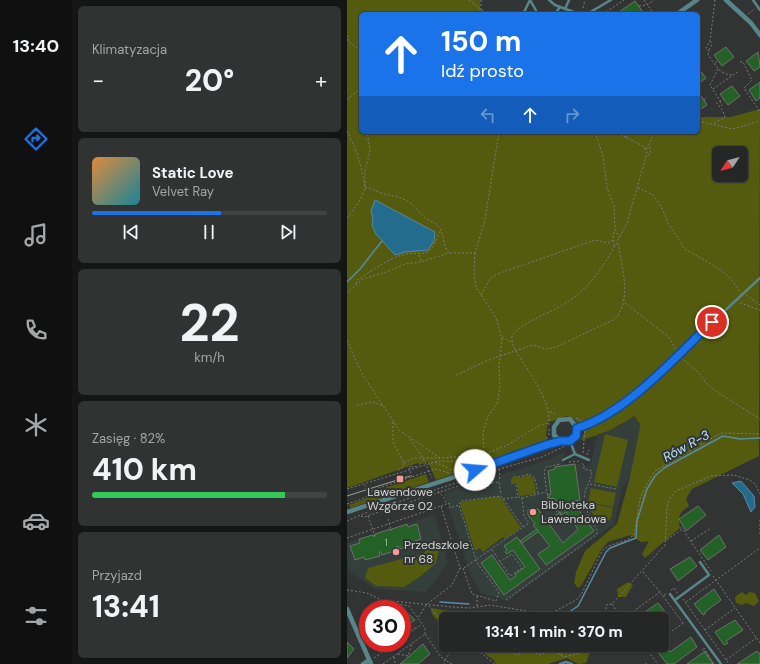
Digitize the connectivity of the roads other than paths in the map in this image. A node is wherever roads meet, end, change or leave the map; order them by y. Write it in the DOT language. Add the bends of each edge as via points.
graph roads {
  1 [pos="530,0"];
  2 [pos="549,0"];
  3 [pos="569,0"];
  4 [pos="611,0"];
  5 [pos="697,0"];
  6 [pos="726,0"];
  7 [pos="753,0"];
  8 [pos="560,7"];
  9 [pos="565,9"];
  10 [pos="760,10"];
  11 [pos="524,12"];
  12 [pos="537,12"];
  13 [pos="556,12"];
  14 [pos="573,12"];
  15 [pos="590,12"];
  16 [pos="680,12"];
  17 [pos="760,34"];
  18 [pos="760,278"];
  19 [pos="577,428"];
  20 [pos="551,437"];
  21 [pos="561,441"];
  22 [pos="569,443"];
  23 [pos="546,445"];
  24 [pos="575,454"];
  25 [pos="563,460"];
  26 [pos="589,460"];
  27 [pos="347,512"];
  28 [pos="700,562"];
  29 [pos="670,593"];
  30 [pos="675,600"];
  31 [pos="347,609"];
  32 [pos="371,661"];
  33 [pos="363,664"];
  34 [pos="560,664"];
  35 [pos="572,664"];
  36 [pos="721,664"];
  1 -- 11 [label="lane"];
  1 -- 12 [label="lane"];
  2 -- 8 [label="lane"];
  3 -- 9 [label="lane"];
  4 -- 15 [label="lane"];
  5 -- 16 [label="street"];
  6 -- 17 [label="street"];
  7 -- 10 [label="lane"];
  8 -- 9 [label="lane"];
  8 -- 13 [label="lane"];
  9 -- 14 [label="lane"];
  18 -- 19 [label="lane" via="630,397 585,426"];
  19 -- 20 [label="street" via="570,419 559,420"];
  19 -- 22 [label="street" via="576,436"];
  20 -- 21 [label="street"];
  20 -- 23 [label="street"];
  21 -- 22 [label="street"];
  21 -- 23 [label="street"];
  22 -- 24 [label="lane"];
  23 -- 27 [label="street"];
  24 -- 25 [label="lane"];
  24 -- 26 [label="lane"];
  28 -- 30 [label="lane" via="709,575"];
  29 -- 30 [label="lane"];
  30 -- 36 [label="lane"];
  31 -- 32 [label="street"];
  32 -- 33 [label="street"];
  34 -- 35 [label="lane"];
}
